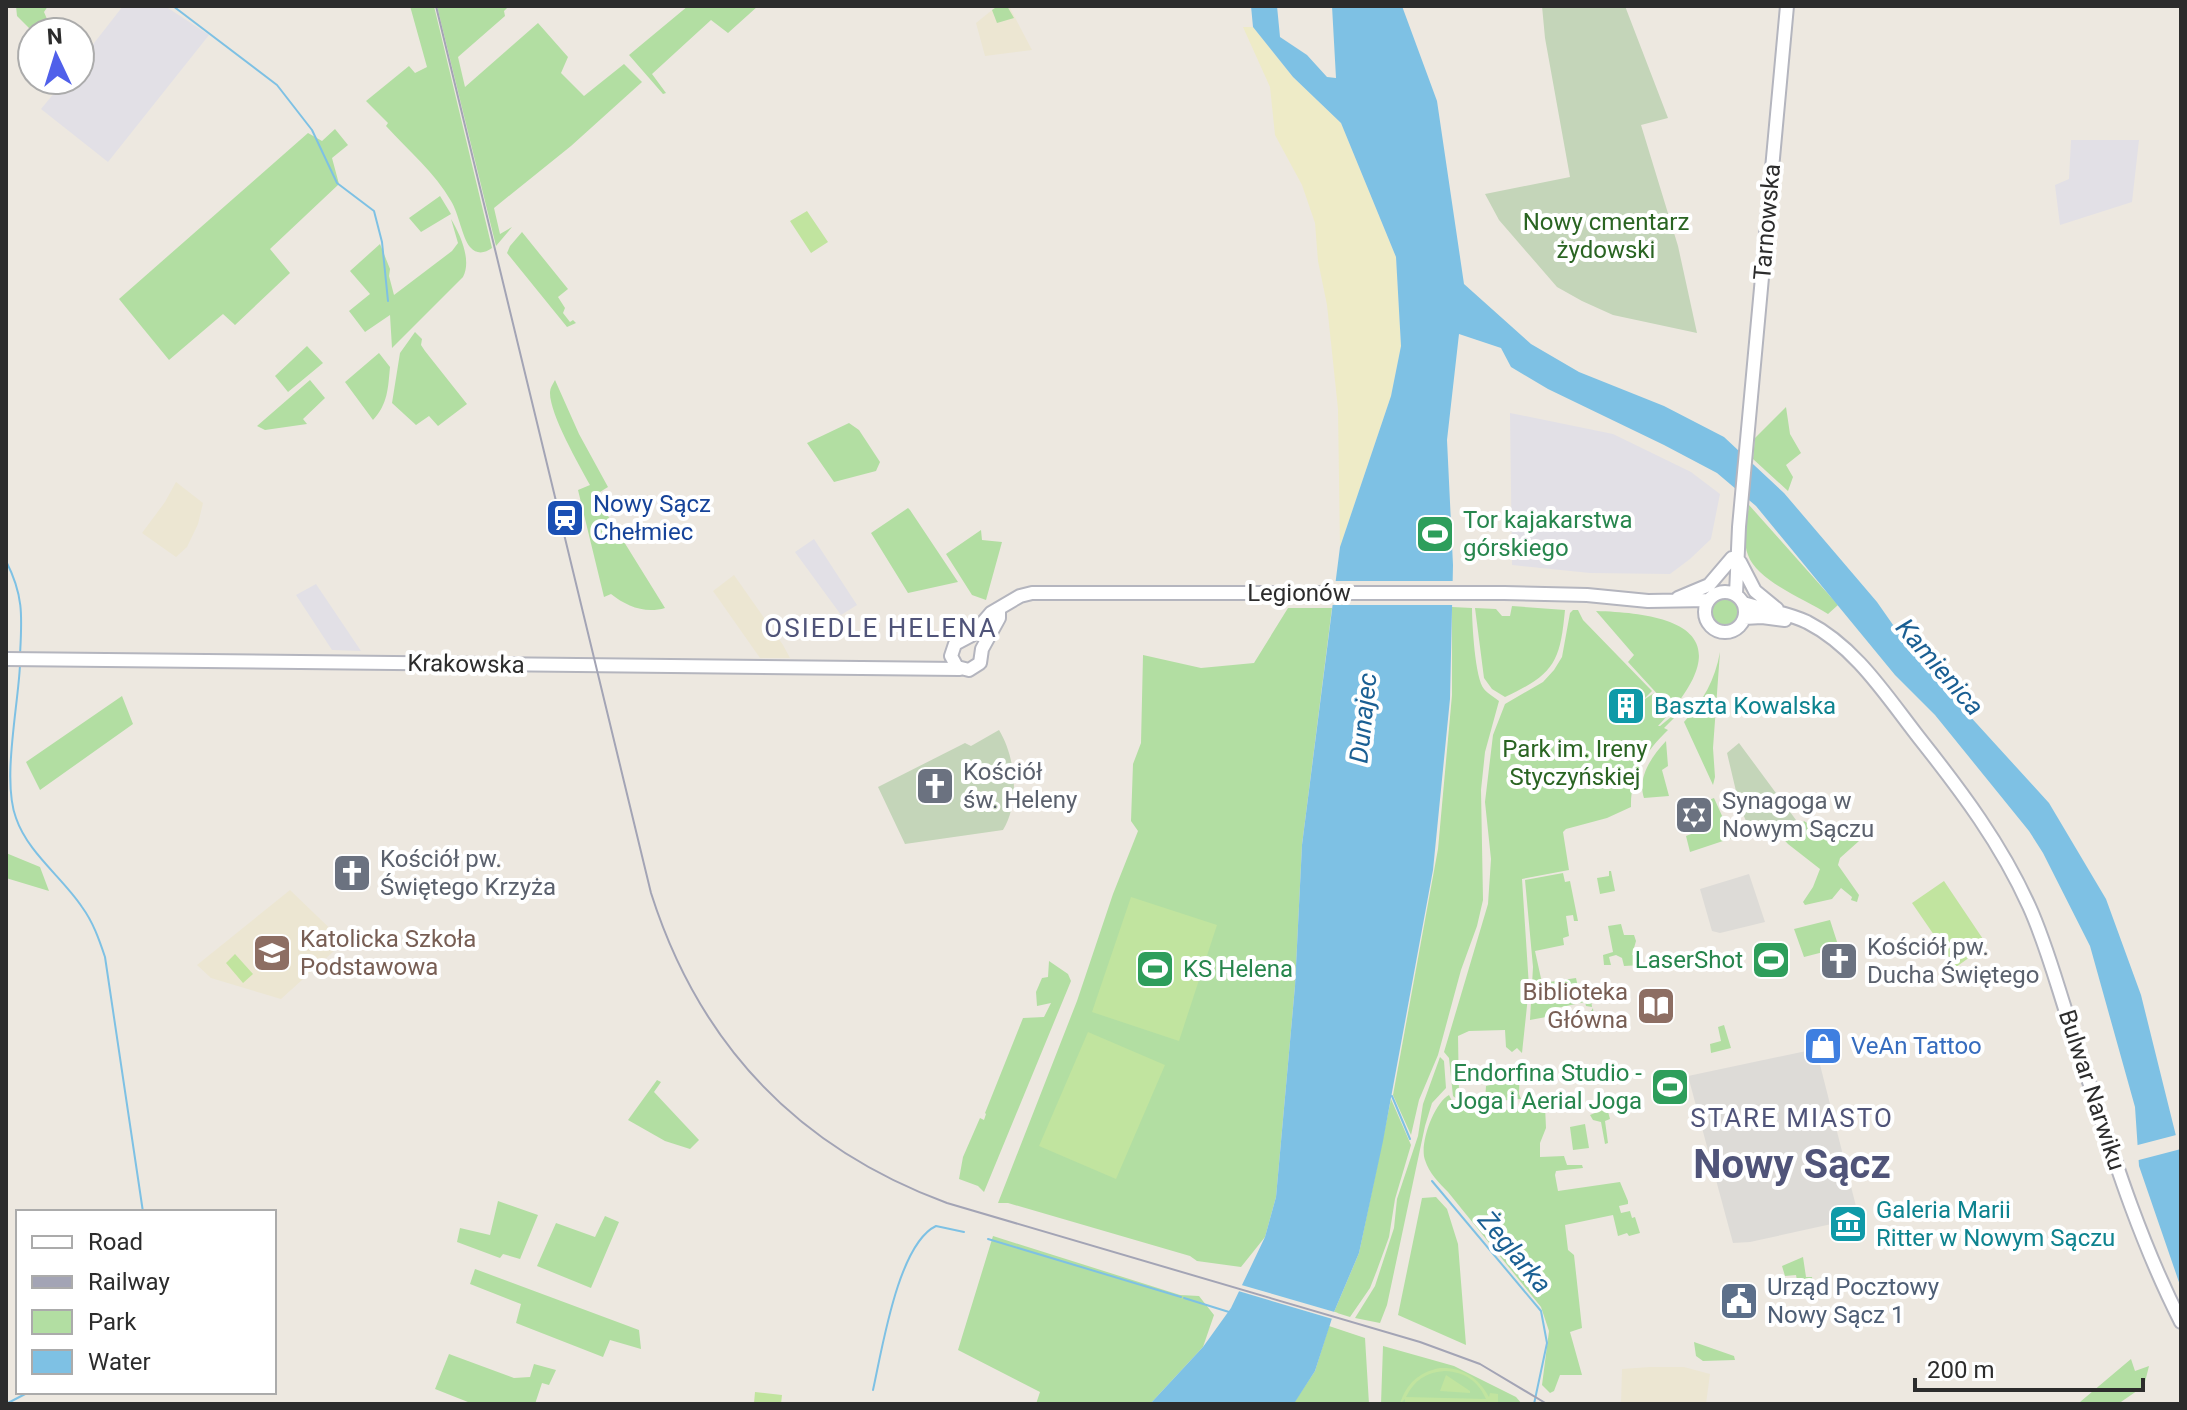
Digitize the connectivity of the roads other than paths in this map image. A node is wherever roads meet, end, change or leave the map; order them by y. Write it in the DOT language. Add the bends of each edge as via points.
graph roads {
  1 [pos="1787,6"];
  2 [pos="1735,558"];
  3 [pos="1722,592"];
  4 [pos="1740,598"];
  5 [pos="1672,600"];
  6 [pos="1709,600"];
  7 [pos="1648,601"];
  8 [pos="999,611"];
  9 [pos="1781,611"];
  10 [pos="1705,614"];
  11 [pos="1744,618"];
  12 [pos="1826,633"];
  13 [pos="967,639"];
  14 [pos="982,649"];
  15 [pos="951,651"];
  16 [pos="14,659"];
  17 [pos="927,669"];
  18 [pos="960,669"];
  19 [pos="2181,1322"];
  1 -- 2 [label="main road, Tarnowska"];
  2 -- 3 [label="main road"];
  2 -- 4 [label="main road"];
  2 -- 5 [label="main road" via="1709,585"];
  2 -- 9 [label="main road" via="1755,591"];
  3 -- 4 [label="main road"];
  3 -- 6 [label="main road"];
  4 -- 9 [label="main road, Bulwar Narwiku"];
  4 -- 11 [label="main road"];
  5 -- 6 [label="main road, Legionów"];
  5 -- 7 [label="main road, Legionów"];
  6 -- 10 [label="main road"];
  7 -- 8 [label="main road, Legionów" via="1504,593 1032,593"];
  7 -- 10 [label="main road, Legionów"];
  8 -- 13 [label="main road"];
  8 -- 14 [label="main road"];
  9 -- 12 [label="main road, Bulwar Narwiku"];
  10 -- 11 [label="main road" via="1711,626 1725,632 1735,630"];
  11 -- 12 [label="main road, Bulwar Narwiku" via="1778,619"];
  12 -- 19 [label="main road, Bulwar Narwiku" via="1865,670 1958,786 2010,867 2040,933 2129,1204"];
  13 -- 14 [label="main road"];
  13 -- 15 [label="main road"];
  14 -- 18 [label="main road" via="977,666"];
  15 -- 17 [label="main road"];
  15 -- 18 [label="main road"];
  16 -- 17 [label="main road, Krakowska"];
  17 -- 18 [label="main road, Krakowska"];
}
